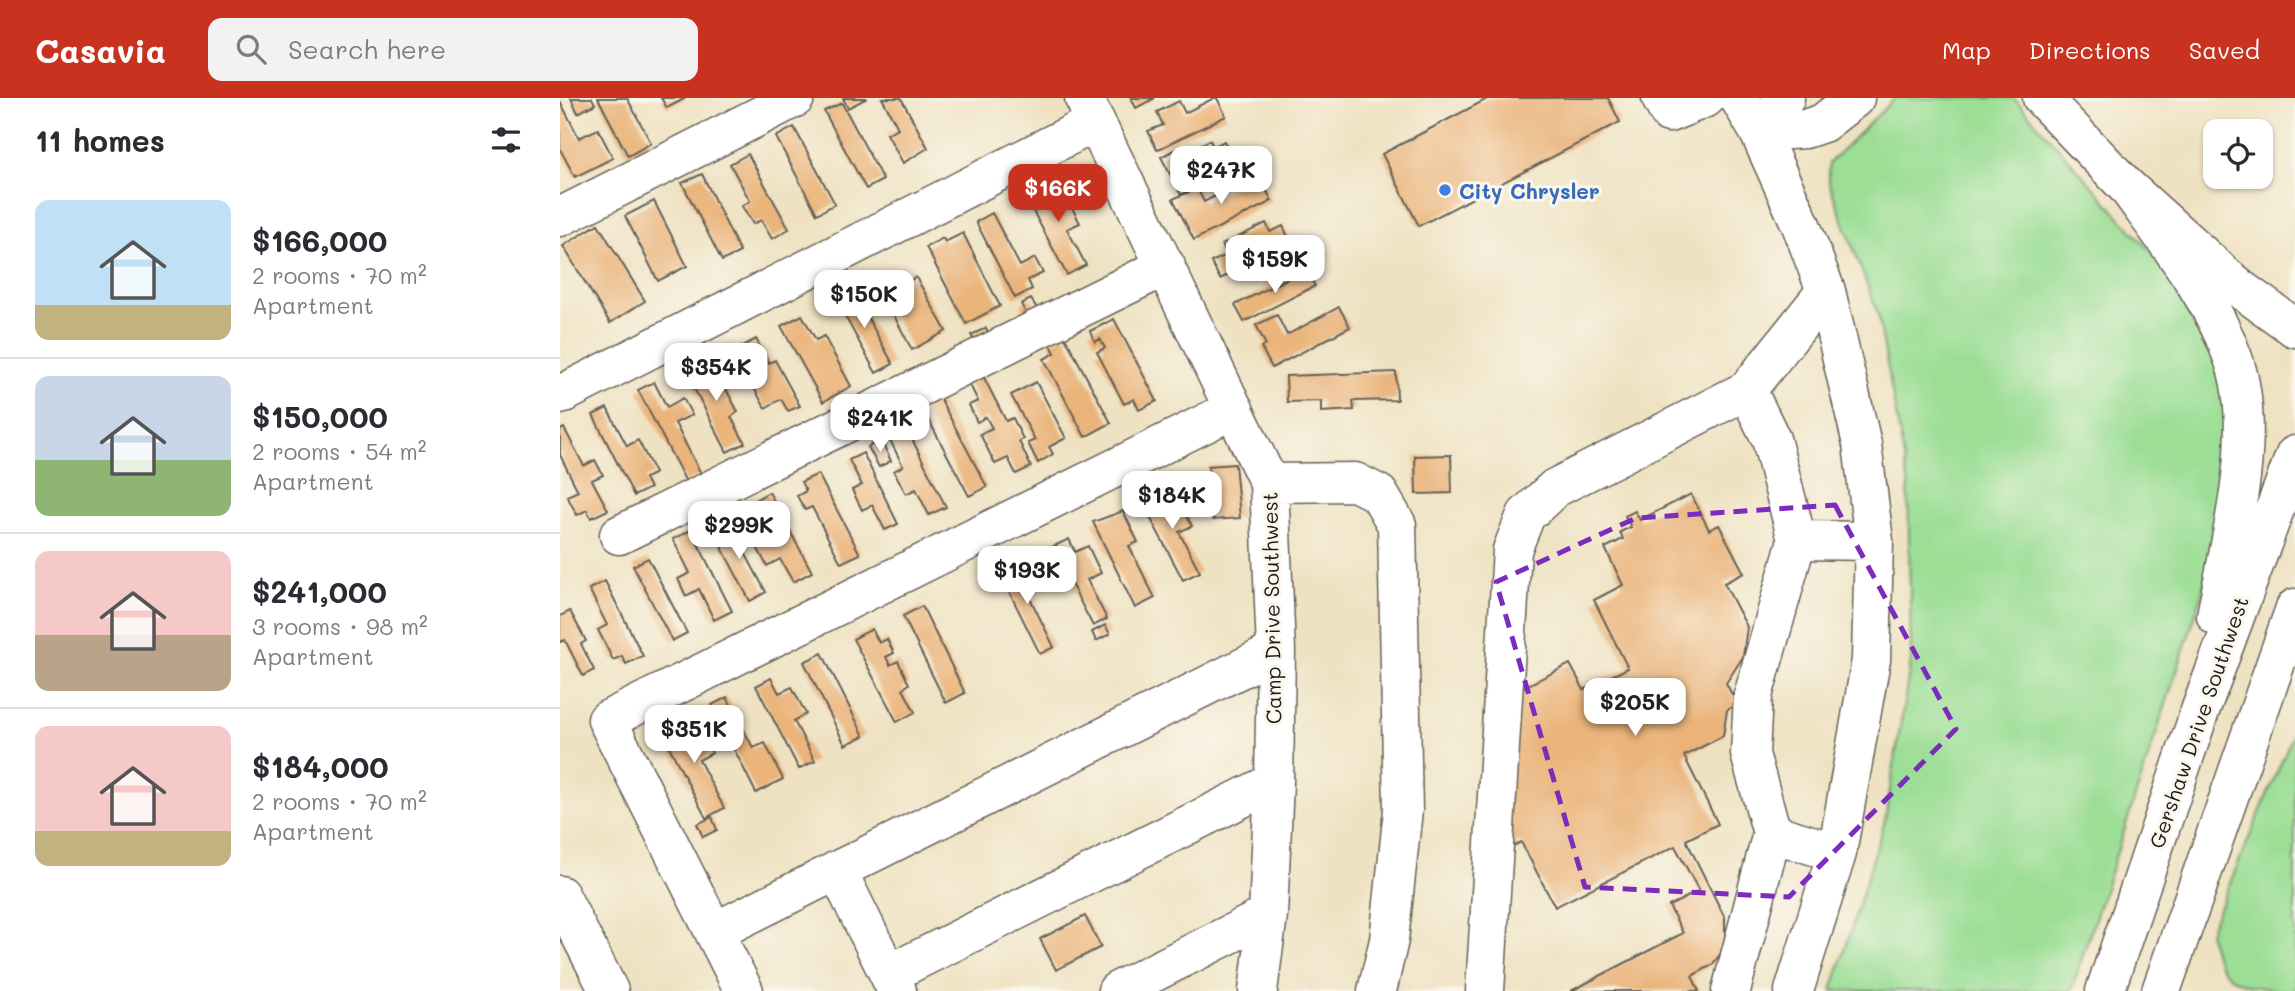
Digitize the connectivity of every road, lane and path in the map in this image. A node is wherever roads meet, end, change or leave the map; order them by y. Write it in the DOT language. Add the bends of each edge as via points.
graph roads {
  1 [pos="795,98"];
  2 [pos="1661,98"];
  3 [pos="1706,98"];
  4 [pos="1739,98"];
  5 [pos="1785,98"];
  6 [pos="1855,98"];
  7 [pos="2042,98"];
  8 [pos="1090,110"];
  9 [pos="1759,131"];
  10 [pos="2127,187"];
  11 [pos="560,217"];
  12 [pos="1166,266"];
  13 [pos="1825,290"];
  14 [pos="2295,328"];
  15 [pos="1747,390"];
  16 [pos="560,395"];
  17 [pos="1234,409"];
  18 [pos="2295,455"];
  19 [pos="1269,482"];
  20 [pos="620,535"];
  21 [pos="1797,540"];
  22 [pos="1874,541"];
  23 [pos="2295,608"];
  24 [pos="1276,651"];
  25 [pos="2200,711"];
  26 [pos="1274,782"];
  27 [pos="1772,833"];
  28 [pos="1837,853"];
  29 [pos="837,870"];
  30 [pos="560,895"];
  31 [pos="1268,915"];
  32 [pos="714,932"];
  33 [pos="893,983"];
  34 [pos="2169,989"];
  35 [pos="609,991"];
  36 [pos="744,991"];
  37 [pos="1117,991"];
  38 [pos="1258,991"];
  39 [pos="1377,991"];
  40 [pos="1485,991"];
  41 [pos="1731,991"];
  42 [pos="1794,991"];
  43 [pos="2105,991"];
  1 -- 11 [label="main road"];
  2 -- 3 [label="main road" via="1669,113"];
  4 -- 9 [label="main road"];
  5 -- 9 [label="main road"];
  6 -- 9 [label="main road" via="1823,123 1805,129"];
  7 -- 10 [label="main road"];
  8 -- 12 [label="main road, Camp Drive Southwest"];
  8 -- 16 [label="main road"];
  9 -- 13 [label="main road"];
  10 -- 14 [label="main road" via="2239,288"];
  10 -- 25 [label="main road" via="2199,287 2240,384 2244,439 2239,486"];
  12 -- 17 [label="main road, Camp Drive Southwest"];
  12 -- 20 [label="main road"];
  13 -- 15 [label="main road"];
  13 -- 22 [label="main road" via="1862,444"];
  15 -- 21 [label="main road" via="1771,439"];
  15 -- 40 [label="main road" via="1555,488 1526,515 1512,550"];
  17 -- 19 [label="main road, Camp Drive Southwest"];
  17 -- 32 [label="main road" via="607,720"];
  18 -- 25 [label="main road, Gershaw Drive Southwest"];
  19 -- 24 [label="main road, Camp Drive Southwest"];
  19 -- 39 [label="main road" via="1355,482 1379,494 1397,525 1403,810 1390,940"];
  21 -- 22 [label="main road"];
  21 -- 27 [label="main road" via="1753,696 1750,754"];
  22 -- 28 [label="main road" via="1871,660"];
  23 -- 34 [label="main road"];
  24 -- 26 [label="main road, Camp Drive Southwest"];
  24 -- 29 [label="main road"];
  25 -- 43 [label="main road, Gershaw Drive Southwest"];
  26 -- 31 [label="main road, Camp Drive Southwest"];
  26 -- 33 [label="main road"];
  27 -- 28 [label="main road"];
  27 -- 41 [label="main road"];
  28 -- 42 [label="main road"];
  29 -- 32 [label="main road"];
  29 -- 33 [label="main road"];
  30 -- 35 [label="main road"];
  31 -- 37 [label="main road"];
  31 -- 38 [label="main road, Camp Drive Southwest"];
  32 -- 36 [label="main road"];
}
